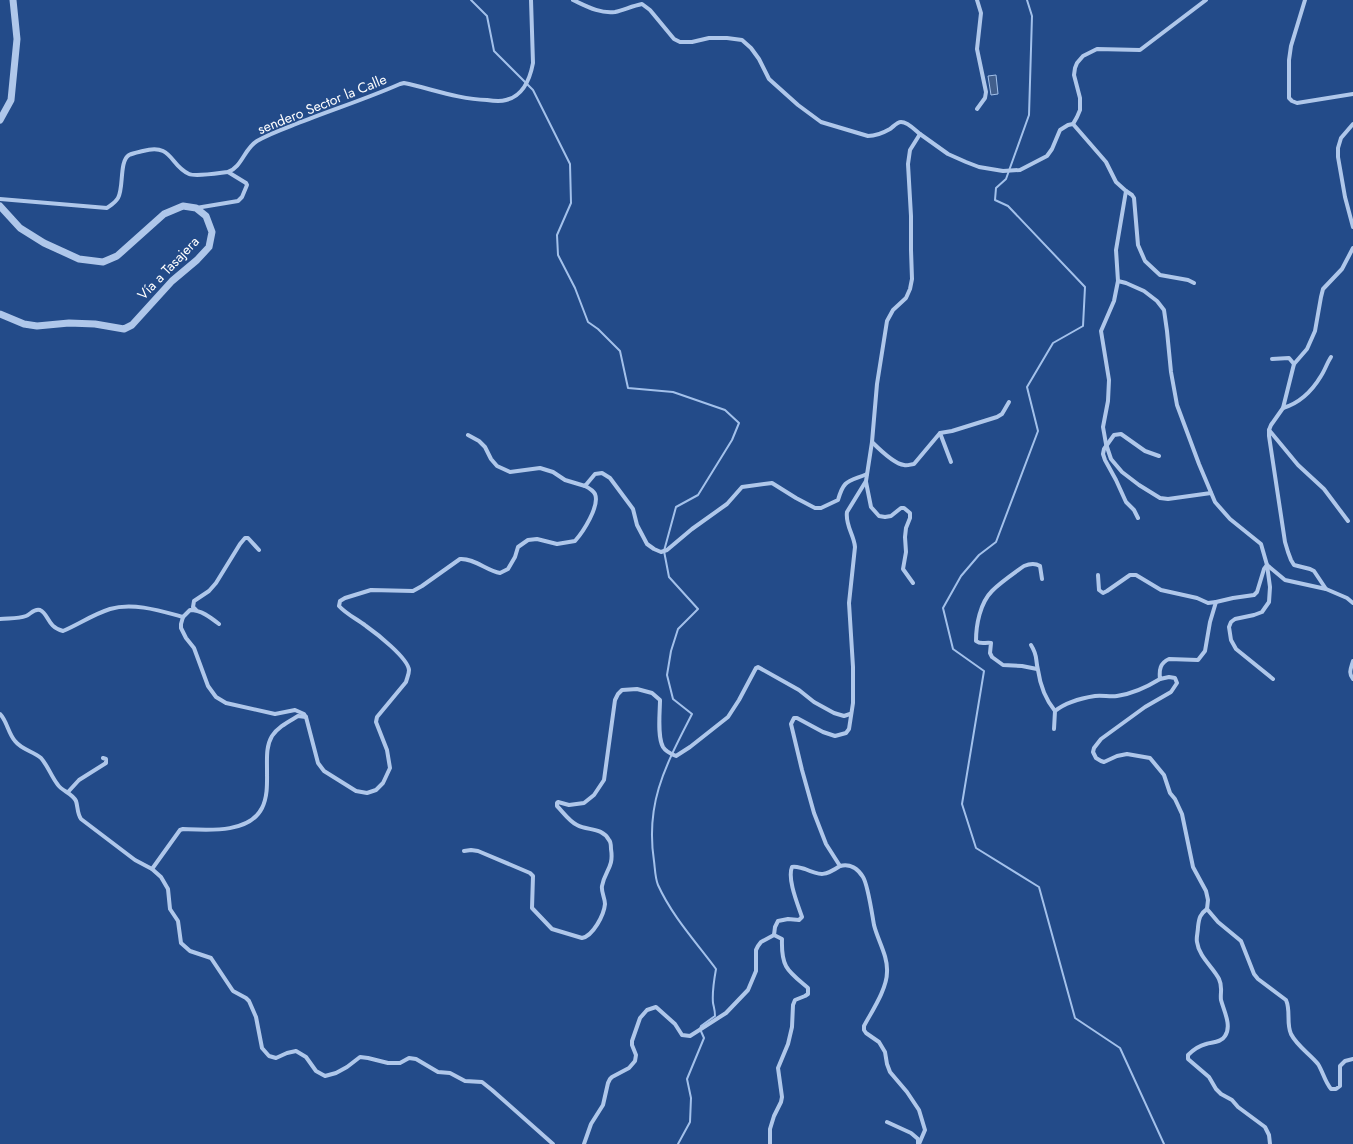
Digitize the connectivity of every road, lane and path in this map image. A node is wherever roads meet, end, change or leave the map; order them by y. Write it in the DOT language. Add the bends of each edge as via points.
graph roads {
  1 [pos="13,0"];
  2 [pos="531,0"];
  3 [pos="573,0"];
  4 [pos="978,0"];
  5 [pos="1206,0"];
  6 [pos="1305,0"];
  7 [pos="1353,94"];
  8 [pos="977,109"];
  9 [pos="0,120"];
  10 [pos="1073,124"];
  11 [pos="1353,124"];
  12 [pos="920,134"];
  13 [pos="228,172"];
  14 [pos="1126,191"];
  15 [pos="0,199"];
  16 [pos="0,206"];
  17 [pos="196,208"];
  18 [pos="1353,227"];
  19 [pos="1353,248"];
  20 [pos="1118,281"];
  21 [pos="1194,283"];
  22 [pos="0,314"];
  23 [pos="1331,357"];
  24 [pos="1272,360"];
  25 [pos="1294,364"];
  26 [pos="1009,402"];
  27 [pos="1284,408"];
  28 [pos="1269,430"];
  29 [pos="940,433"];
  30 [pos="468,435"];
  31 [pos="872,442"];
  32 [pos="1106,444"];
  33 [pos="1159,456"];
  34 [pos="951,462"];
  35 [pos="867,474"];
  36 [pos="866,481"];
  37 [pos="585,486"];
  38 [pos="1211,493"];
  39 [pos="1138,518"];
  40 [pos="1348,521"];
  41 [pos="259,550"];
  42 [pos="1267,565"];
  43 [pos="1098,576"];
  44 [pos="1042,580"];
  45 [pos="913,583"];
  46 [pos="1326,589"];
  47 [pos="1216,602"];
  48 [pos="1353,603"];
  49 [pos="196,610"];
  50 [pos="183,617"];
  51 [pos="0,619"];
  52 [pos="219,624"];
  53 [pos="1031,645"];
  54 [pos="1353,661"];
  55 [pos="1037,669"];
  56 [pos="1160,679"];
  57 [pos="1273,679"];
  58 [pos="1353,679"];
  59 [pos="1055,712"];
  60 [pos="0,714"];
  61 [pos="850,714"];
  62 [pos="306,717"];
  63 [pos="1054,729"];
  64 [pos="103,758"];
  65 [pos="68,792"];
  66 [pos="464,851"];
  67 [pos="840,866"];
  68 [pos="152,869"];
  69 [pos="1207,909"];
  70 [pos="774,935"];
  71 [pos="1353,1059"];
  72 [pos="887,1122"];
  73 [pos="553,1144"];
  74 [pos="584,1144"];
  75 [pos="770,1144"];
  76 [pos="918,1144"];
  77 [pos="1270,1144"];
  1 -- 9 [label="street" via="17,39 11,100"];
  2 -- 13 [label="street, sendero Sector la Calle" via="532,72 525,87 512,98 498,101 470,99 400,84 257,141 248,148 234,170"];
  3 -- 12 [label="street" via="601,11 614,12 642,4 680,42 715,38 742,40 759,58 769,79 820,122 873,136 902,122"];
  4 -- 8 [label="street" via="981,13 977,49 986,92"];
  5 -- 10 [label="street" via="1140,50 1097,48 1083,56 1075,68 1074,76 1080,104"];
  6 -- 7 [label="street" via="1290,46 1289,98 1297,103"];
  10 -- 12 [label="street" via="1060,130 1050,153 1020,170 1003,171 979,167 948,154"];
  10 -- 14 [label="street" via="1106,162 1116,182"];
  11 -- 18 [label="street" via="1341,138 1338,148 1345,197"];
  12 -- 31 [label="street" via="910,150 908,164 912,279 906,298 893,310 887,321 877,384"];
  13 -- 15 [label="street" via="190,175 181,169 169,154 160,149 146,150 128,155 124,160 119,197 107,208"];
  13 -- 17 [label="street" via="247,185 240,200"];
  14 -- 20 [label="street" via="1116,250"];
  14 -- 21 [label="street" via="1134,198 1138,245 1145,261 1160,275"];
  16 -- 17 [label="street" via="20,228 44,243 79,259 103,262 117,256 164,214 183,206"];
  17 -- 22 [label="street, Vía a Tasajera" via="206,216 212,232 209,247 172,281 132,325 124,329 69,323 37,326 24,324"];
  19 -- 25 [label="street" via="1342,269 1323,289 1315,331 1307,349"];
  20 -- 32 [label="street" via="1114,300 1101,332 1109,380 1103,427"];
  20 -- 38 [label="street" via="1144,291 1164,310 1177,405"];
  23 -- 27 [label="street" via="1319,379 1302,399"];
  24 -- 25 [label="street" via="1289,358"];
  25 -- 27 [label="street"];
  26 -- 29 [label="street" via="1002,414 997,417"];
  27 -- 28 [label="street"];
  28 -- 40 [label="street" via="1298,465 1324,489"];
  28 -- 46 [label="street" via="1285,542 1291,560 1297,566 1314,571"];
  29 -- 31 [label="street" via="914,464 909,465 897,463"];
  29 -- 34 [label="street"];
  30 -- 37 [label="street" via="485,447 497,466 510,472 540,468"];
  31 -- 35 [label="street"];
  32 -- 33 [label="street" via="1114,436 1121,434 1145,451"];
  32 -- 38 [label="street" via="1111,460 1122,472 1160,498"];
  32 -- 39 [label="street" via="1103,454 1105,460 1126,502"];
  35 -- 36 [label="street"];
  35 -- 37 [label="street" via="846,483 842,486 838,500 821,508 809,506 772,483 742,487 727,504 661,552 654,550 642,537 636,525 633,508 610,478 602,473 595,474"];
  36 -- 45 [label="street" via="871,507 879,516 892,516 901,508 910,513 906,528 903,569"];
  36 -- 61 [label="street" via="846,518 855,547 849,603 853,666 853,703"];
  37 -- 62 [label="street" via="596,494 595,504 585,530 575,541 557,544 537,539 528,540 518,547 508,569 500,573 492,572 465,558 413,591 371,590 340,601 339,606 342,610 367,627 403,658 409,669 406,682 377,717 376,722 388,750 390,768 383,783 376,790 367,793 356,791 324,771 318,763"];
  38 -- 42 [label="street" via="1215,502 1230,519 1261,544"];
  41 -- 49 [label="street" via="245,538 213,587 194,601 193,608"];
  42 -- 46 [label="street" via="1285,580"];
  42 -- 47 [label="street" via="1254,595"];
  42 -- 57 [label="street" via="1269,602 1262,612 1235,619 1229,627 1231,640 1236,649"];
  43 -- 47 [label="street" via="1099,590 1103,592 1133,574 1161,590 1208,603"];
  44 -- 55 [label="street" via="1040,566 1029,564 996,588 987,597 983,606 976,635 978,643 991,643 992,657 1003,665"];
  46 -- 48 [label="street"];
  47 -- 56 [label="street" via="1202,656 1195,661 1164,661 1159,669"];
  49 -- 50 [label="street" via="190,610"];
  49 -- 52 [label="street"];
  50 -- 51 [label="street" via="156,610 111,608 63,631 56,630 40,610 34,610 27,616"];
  50 -- 62 [label="street" via="183,633 194,648 208,686 220,701 275,714 295,710"];
  53 -- 55 [label="street" via="1037,656"];
  54 -- 58 [label="street" via="1350,671"];
  55 -- 59 [label="street"];
  56 -- 59 [label="street" via="1116,696 1095,696 1081,700 1062,706"];
  56 -- 69 [label="street" via="1175,678 1175,688 1101,740 1093,752 1101,762 1127,754 1150,758 1164,774 1170,793 1182,814 1193,867 1206,891"];
  59 -- 63 [label="street"];
  60 -- 65 [label="street" via="16,742 39,756 58,786"];
  61 -- 66 [label="street" via="844,716 834,713 758,667 728,717 676,756 662,746 659,731 660,700 652,693 637,688 622,690 615,700 604,780 594,796 584,803 557,803 557,806 578,826 599,830 610,841 612,858 601,889 605,903 604,914 587,937 556,931 548,926 532,908 533,876 530,873 478,851"];
  61 -- 67 [label="street" via="850,729 835,736 797,718 794,718 791,724 814,813 826,844"];
  62 -- 68 [label="street" via="298,716 277,729 271,737 268,746 266,796 262,809 251,820 231,828 180,830"];
  64 -- 65 [label="street" via="106,759 106,763 79,780"];
  65 -- 68 [label="street" via="76,801 81,819 135,860"];
  67 -- 70 [label="street" via="824,874 792,867 790,875 802,917 799,920 778,921"];
  67 -- 76 [label="street" via="851,865 864,879 887,963 886,983 864,1030 879,1042 885,1052 890,1072 919,1110 925,1130"];
  68 -- 73 [label="street" via="161,877 168,889 170,909 178,921 181,943 190,951 211,958 233,991 249,1001 256,1017 262,1048 268,1056 276,1058 296,1052 306,1057 316,1070 325,1076 347,1067 360,1058 388,1063 416,1059 438,1072 450,1073 465,1081 482,1082"];
  69 -- 71 [label="street" via="1241,941 1258,979 1286,1000 1289,1005 1291,1034 1319,1065 1331,1089 1340,1086 1340,1066 1345,1061"];
  69 -- 77 [label="street" via="1199,918 1196,940 1222,987 1221,999 1226,1010 1228,1028 1223,1039 1193,1049 1188,1059 1209,1077 1221,1094 1265,1127"];
  70 -- 74 [label="street" via="761,942 756,950 756,971 748,990 726,1013 690,1036 682,1035 675,1024 656,1007 647,1010 640,1018 632,1041 636,1054 635,1061 629,1068 610,1079 603,1104 591,1124"];
  70 -- 75 [label="street" via="782,939 783,960 788,971 808,990 805,996 796,1000 793,1005 788,1044 778,1068 782,1097 770,1129"];
  72 -- 76 [label="street" via="911,1133 918,1139"];
}
